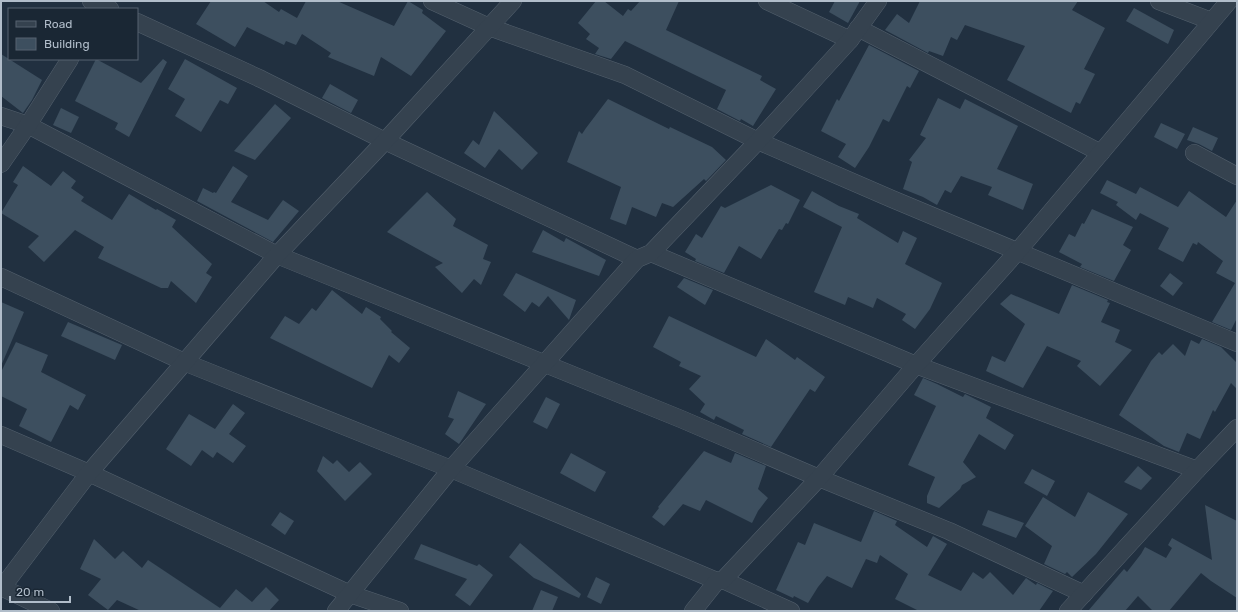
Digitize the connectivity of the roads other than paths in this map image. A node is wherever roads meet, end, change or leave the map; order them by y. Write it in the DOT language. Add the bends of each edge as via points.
graph roads {
  1 [pos="432,1"];
  2 [pos="513,1"];
  3 [pos="767,1"];
  4 [pos="878,1"];
  5 [pos="1159,1"];
  6 [pos="1229,1"];
  7 [pos="1211,21"];
  8 [pos="138,22"];
  9 [pos="489,27"];
  10 [pos="854,34"];
  11 [pos="69,60"];
  12 [pos="1,116"];
  13 [pos="28,125"];
  14 [pos="758,140"];
  15 [pos="385,141"];
  16 [pos="1101,153"];
  17 [pos="1194,153"];
  18 [pos="1,164"];
  19 [pos="1237,176"];
  20 [pos="1017,252"];
  21 [pos="277,255"];
  22 [pos="644,256"];
  23 [pos="1,277"];
  24 [pos="1237,343"];
  25 [pos="184,362"];
  26 [pos="543,363"];
  27 [pos="916,365"];
  28 [pos="1237,428"];
  29 [pos="1,435"];
  30 [pos="450,469"];
  31 [pos="1197,470"];
  32 [pos="89,473"];
  33 [pos="819,478"];
  34 [pos="720,581"];
  35 [pos="1,588"];
  36 [pos="350,594"];
  37 [pos="1084,594"];
  38 [pos="52,611"];
  39 [pos="336,611"];
  40 [pos="400,611"];
  41 [pos="693,611"];
  42 [pos="791,611"];
  43 [pos="1068,611"];
  1 -- 9 [label="street"];
  2 -- 9 [label="street"];
  3 -- 10 [label="street"];
  4 -- 10 [label="street"];
  5 -- 7 [label="street"];
  6 -- 7 [label="street"];
  7 -- 16 [label="street"];
  8 -- 15 [label="street" via="261,79"];
  9 -- 14 [label="street" via="624,75"];
  9 -- 15 [label="street"];
  10 -- 14 [label="street"];
  10 -- 16 [label="street"];
  11 -- 13 [label="street"];
  12 -- 13 [label="street"];
  13 -- 18 [label="street"];
  13 -- 21 [label="street"];
  14 -- 20 [label="street"];
  14 -- 22 [label="street"];
  15 -- 21 [label="street"];
  15 -- 22 [label="street"];
  16 -- 20 [label="street"];
  17 -- 19 [label="street"];
  20 -- 24 [label="street"];
  20 -- 27 [label="street"];
  21 -- 25 [label="street"];
  21 -- 26 [label="street"];
  22 -- 26 [label="street"];
  22 -- 27 [label="street"];
  23 -- 25 [label="street"];
  25 -- 30 [label="street"];
  25 -- 32 [label="street"];
  26 -- 30 [label="street"];
  26 -- 33 [label="street"];
  27 -- 31 [label="street"];
  27 -- 33 [label="street"];
  28 -- 31 [label="street"];
  29 -- 32 [label="street"];
  30 -- 34 [label="street"];
  30 -- 36 [label="street"];
  31 -- 37 [label="street"];
  32 -- 35 [label="street"];
  32 -- 36 [label="street"];
  33 -- 34 [label="street"];
  33 -- 37 [label="street" via="950,530"];
  34 -- 41 [label="street"];
  34 -- 42 [label="street"];
  35 -- 38 [label="street"];
  36 -- 39 [label="street"];
  36 -- 40 [label="street"];
  37 -- 43 [label="street"];
}
